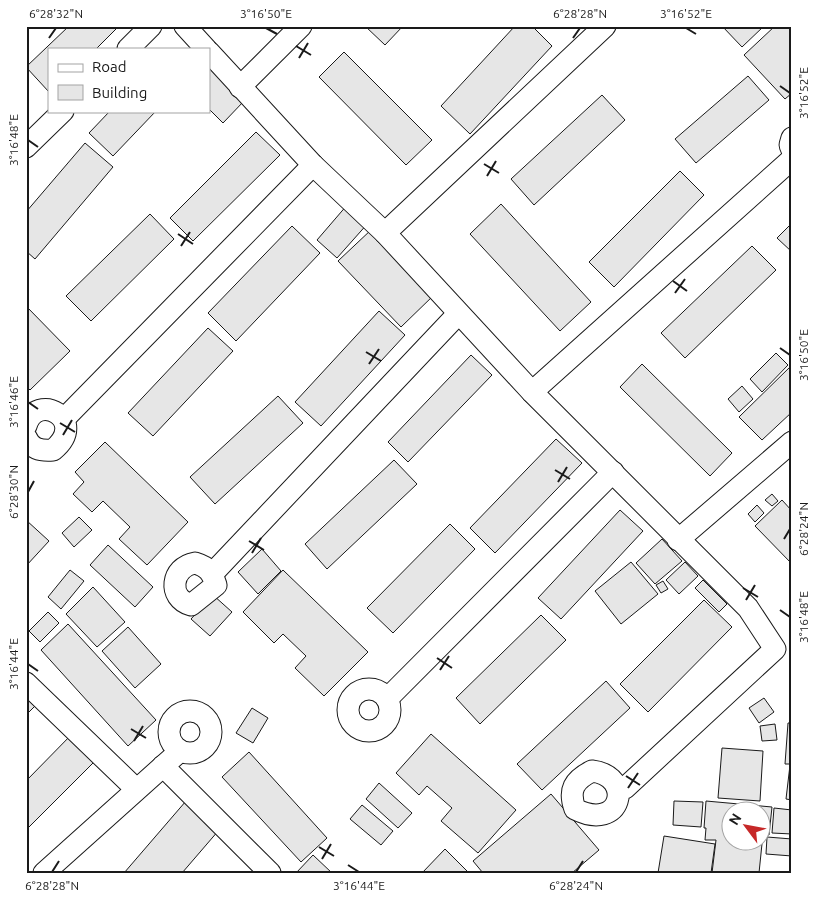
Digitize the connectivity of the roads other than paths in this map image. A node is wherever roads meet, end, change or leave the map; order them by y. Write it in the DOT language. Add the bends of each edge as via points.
graph roads {
  1 [pos="151,26"];
  2 [pos="185,26"];
  3 [pos="301,26"];
  4 [pos="605,26"];
  5 [pos="129,48"];
  6 [pos="205,48"];
  7 [pos="210,53"];
  8 [pos="240,87"];
  9 [pos="62,112"];
  10 [pos="792,138"];
  11 [pos="26,147"];
  12 [pos="792,150"];
  13 [pos="792,159"];
  14 [pos="313,164"];
  15 [pos="385,233"];
  16 [pos="458,314"];
  17 [pos="532,392"];
  18 [pos="64,419"];
  19 [pos="26,426"];
  20 [pos="26,437"];
  21 [pos="792,442"];
  22 [pos="613,472"];
  23 [pos="678,540"];
  24 [pos="213,574"];
  25 [pos="26,684"];
  26 [pos="386,699"];
  27 [pos="180,751"];
  28 [pos="163,766"];
  29 [pos="136,789"];
  30 [pos="618,790"];
  31 [pos="44,873"];
  32 [pos="270,873"];
  1 -- 5 [label="street"];
  2 -- 6 [label="street"];
  3 -- 8 [label="street"];
  4 -- 15 [label="street"];
  7 -- 8 [label="street"];
  8 -- 14 [label="street"];
  9 -- 11 [label="street"];
  10 -- 12 [label="street"];
  13 -- 17 [label="street"];
  14 -- 15 [label="street"];
  14 -- 18 [label="street"];
  15 -- 16 [label="street"];
  16 -- 17 [label="street"];
  16 -- 24 [label="street"];
  17 -- 22 [label="street"];
  18 -- 19 [label="street" via="56,412 38,410 28,418"];
  18 -- 20 [label="street" via="67,430 63,441 53,450 36,449"];
  21 -- 23 [label="street"];
  22 -- 23 [label="street"];
  22 -- 26 [label="street"];
  23 -- 30 [label="street" via="748,608 775,649 624,788"];
  25 -- 29 [label="street"];
  27 -- 28 [label="street"];
  28 -- 29 [label="street"];
  28 -- 32 [label="street"];
  29 -- 31 [label="street"];
}
